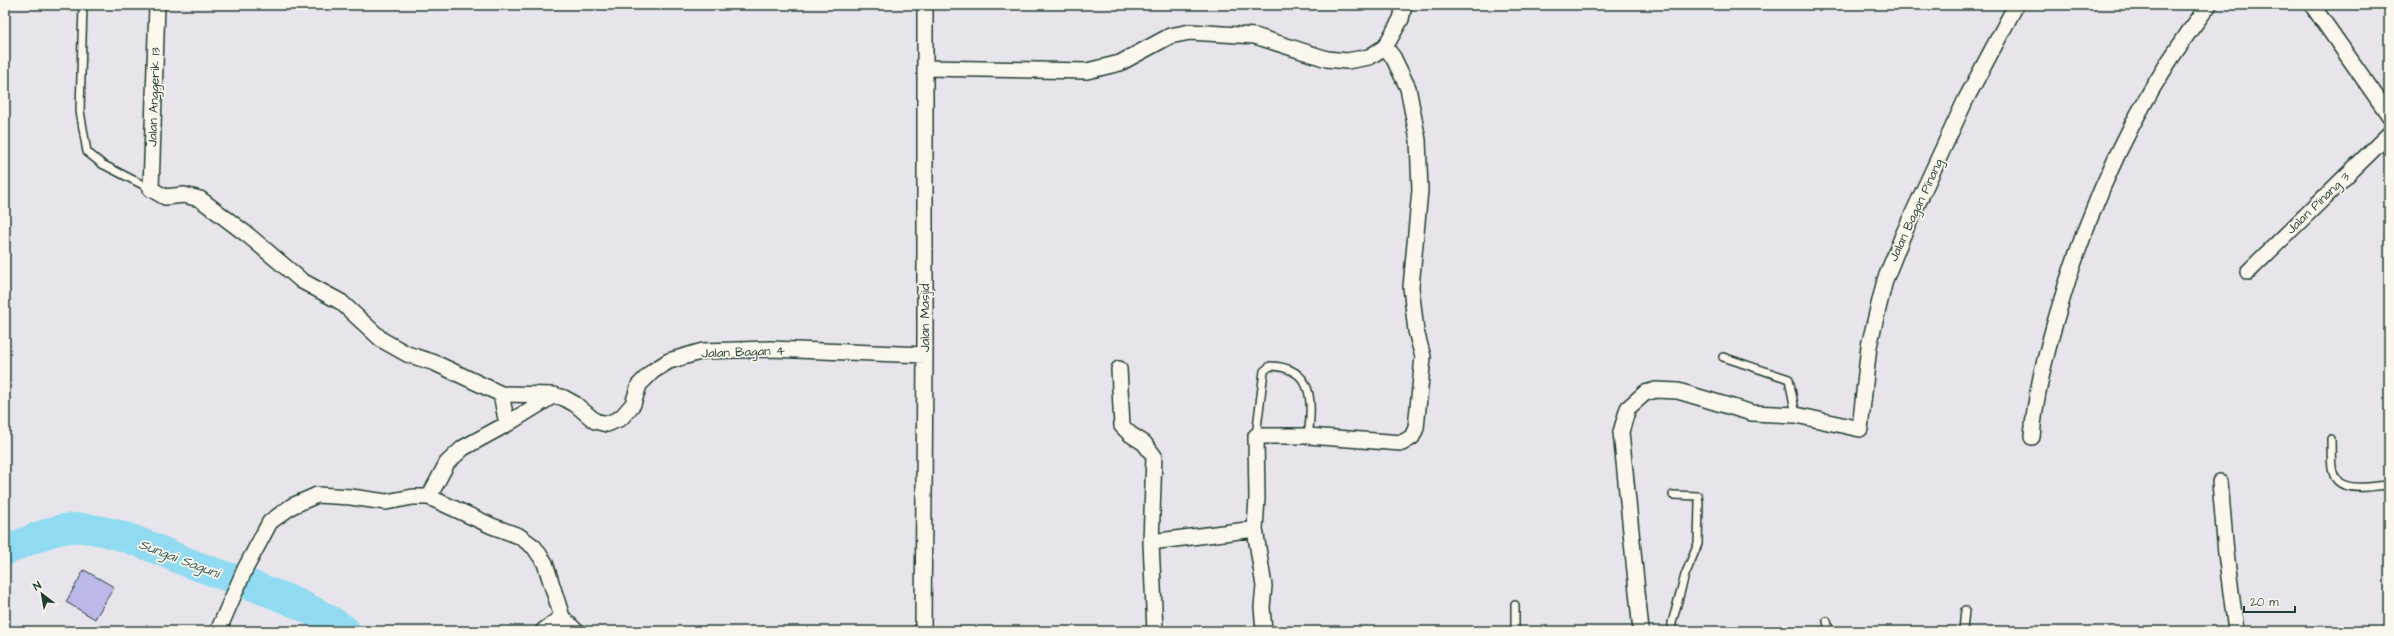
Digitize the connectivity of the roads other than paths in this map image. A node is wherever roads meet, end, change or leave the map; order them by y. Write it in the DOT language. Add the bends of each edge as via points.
graph roads {
  1 [pos="82,5"];
  2 [pos="157,5"];
  3 [pos="925,5"];
  4 [pos="1404,5"];
  5 [pos="2016,5"];
  6 [pos="2209,5"];
  7 [pos="2312,5"];
  8 [pos="1385,47"];
  9 [pos="926,68"];
  10 [pos="2389,116"];
  11 [pos="2389,134"];
  12 [pos="151,189"];
  13 [pos="2248,272"];
  14 [pos="925,355"];
  15 [pos="1723,356"];
  16 [pos="1119,369"];
  17 [pos="501,394"];
  18 [pos="554,395"];
  19 [pos="1796,414"];
  20 [pos="507,424"];
  21 [pos="1256,436"];
  22 [pos="1308,436"];
  23 [pos="2032,437"];
  24 [pos="2331,439"];
  25 [pos="2220,482"];
  26 [pos="2389,486"];
  27 [pos="1673,495"];
  28 [pos="429,497"];
  29 [pos="1255,529"];
  30 [pos="1151,542"];
  31 [pos="1515,605"];
  32 [pos="1965,610"];
  33 [pos="562,617"];
  34 [pos="1827,621"];
  35 [pos="218,631"];
  36 [pos="543,631"];
  37 [pos="576,631"];
  38 [pos="923,631"];
  39 [pos="1155,631"];
  40 [pos="1264,631"];
  41 [pos="1516,631"];
  42 [pos="1641,631"];
  43 [pos="1672,631"];
  44 [pos="1829,631"];
  45 [pos="1963,631"];
  46 [pos="2236,631"];
  1 -- 12 [label="lane" via="80,111 87,152 102,164"];
  2 -- 12 [label="street, Jalan Anggerik 13"];
  3 -- 9 [label="street, Jalan Masjid"];
  4 -- 8 [label="street" via="1401,20"];
  5 -- 19 [label="street, Jalan Bagan Pinang" via="1966,99 1885,280 1869,346 1860,429"];
  6 -- 23 [label="street" via="2138,112 2108,176 2065,289 2034,405"];
  7 -- 10 [label="street"];
  8 -- 9 [label="street" via="1369,57 1347,61 1327,59 1255,36 1190,32 1170,36 1120,63 1087,70"];
  8 -- 22 [label="street" via="1393,57 1408,88 1418,140 1420,190 1411,287 1422,356 1416,428 1412,437 1402,443"];
  9 -- 14 [label="street, Jalan Masjid"];
  11 -- 13 [label="street, Jalan Pinang 3"];
  12 -- 17 [label="street" via="165,197 184,195 200,199 302,281 340,302 382,340 407,354 435,363"];
  14 -- 18 [label="street, Jalan Bagan 4" via="770,349 703,351 669,361 653,371 639,385 633,404 621,418 607,424 595,421 575,404"];
  14 -- 38 [label="street, Jalan Masjid"];
  15 -- 19 [label="lane" via="1789,379"];
  16 -- 30 [label="street" via="1122,426 1144,443 1154,456"];
  17 -- 18 [label="street"];
  17 -- 20 [label="street"];
  18 -- 20 [label="street"];
  19 -- 42 [label="street" via="1752,413 1678,392 1656,390 1645,393 1628,408 1621,432"];
  20 -- 28 [label="street" via="462,448 447,463"];
  21 -- 22 [label="street"];
  21 -- 22 [label="lane" via="1264,371 1270,366 1296,371 1304,380 1310,395"];
  21 -- 29 [label="street"];
  24 -- 26 [label="lane" via="2333,475 2338,483 2348,488"];
  25 -- 46 [label="street"];
  27 -- 43 [label="lane" via="1698,496 1699,502 1698,544 1685,575"];
  28 -- 33 [label="street" via="485,524 519,536 534,547 545,563"];
  28 -- 35 [label="street" via="386,502 317,495 292,506 270,522 245,569"];
  29 -- 30 [label="street"];
  29 -- 40 [label="street" via="1264,586"];
  30 -- 39 [label="street"];
  31 -- 41 [label="lane"];
  32 -- 45 [label="lane"];
  33 -- 36 [label="street"];
  33 -- 37 [label="street"];
  34 -- 44 [label="lane"];
}
